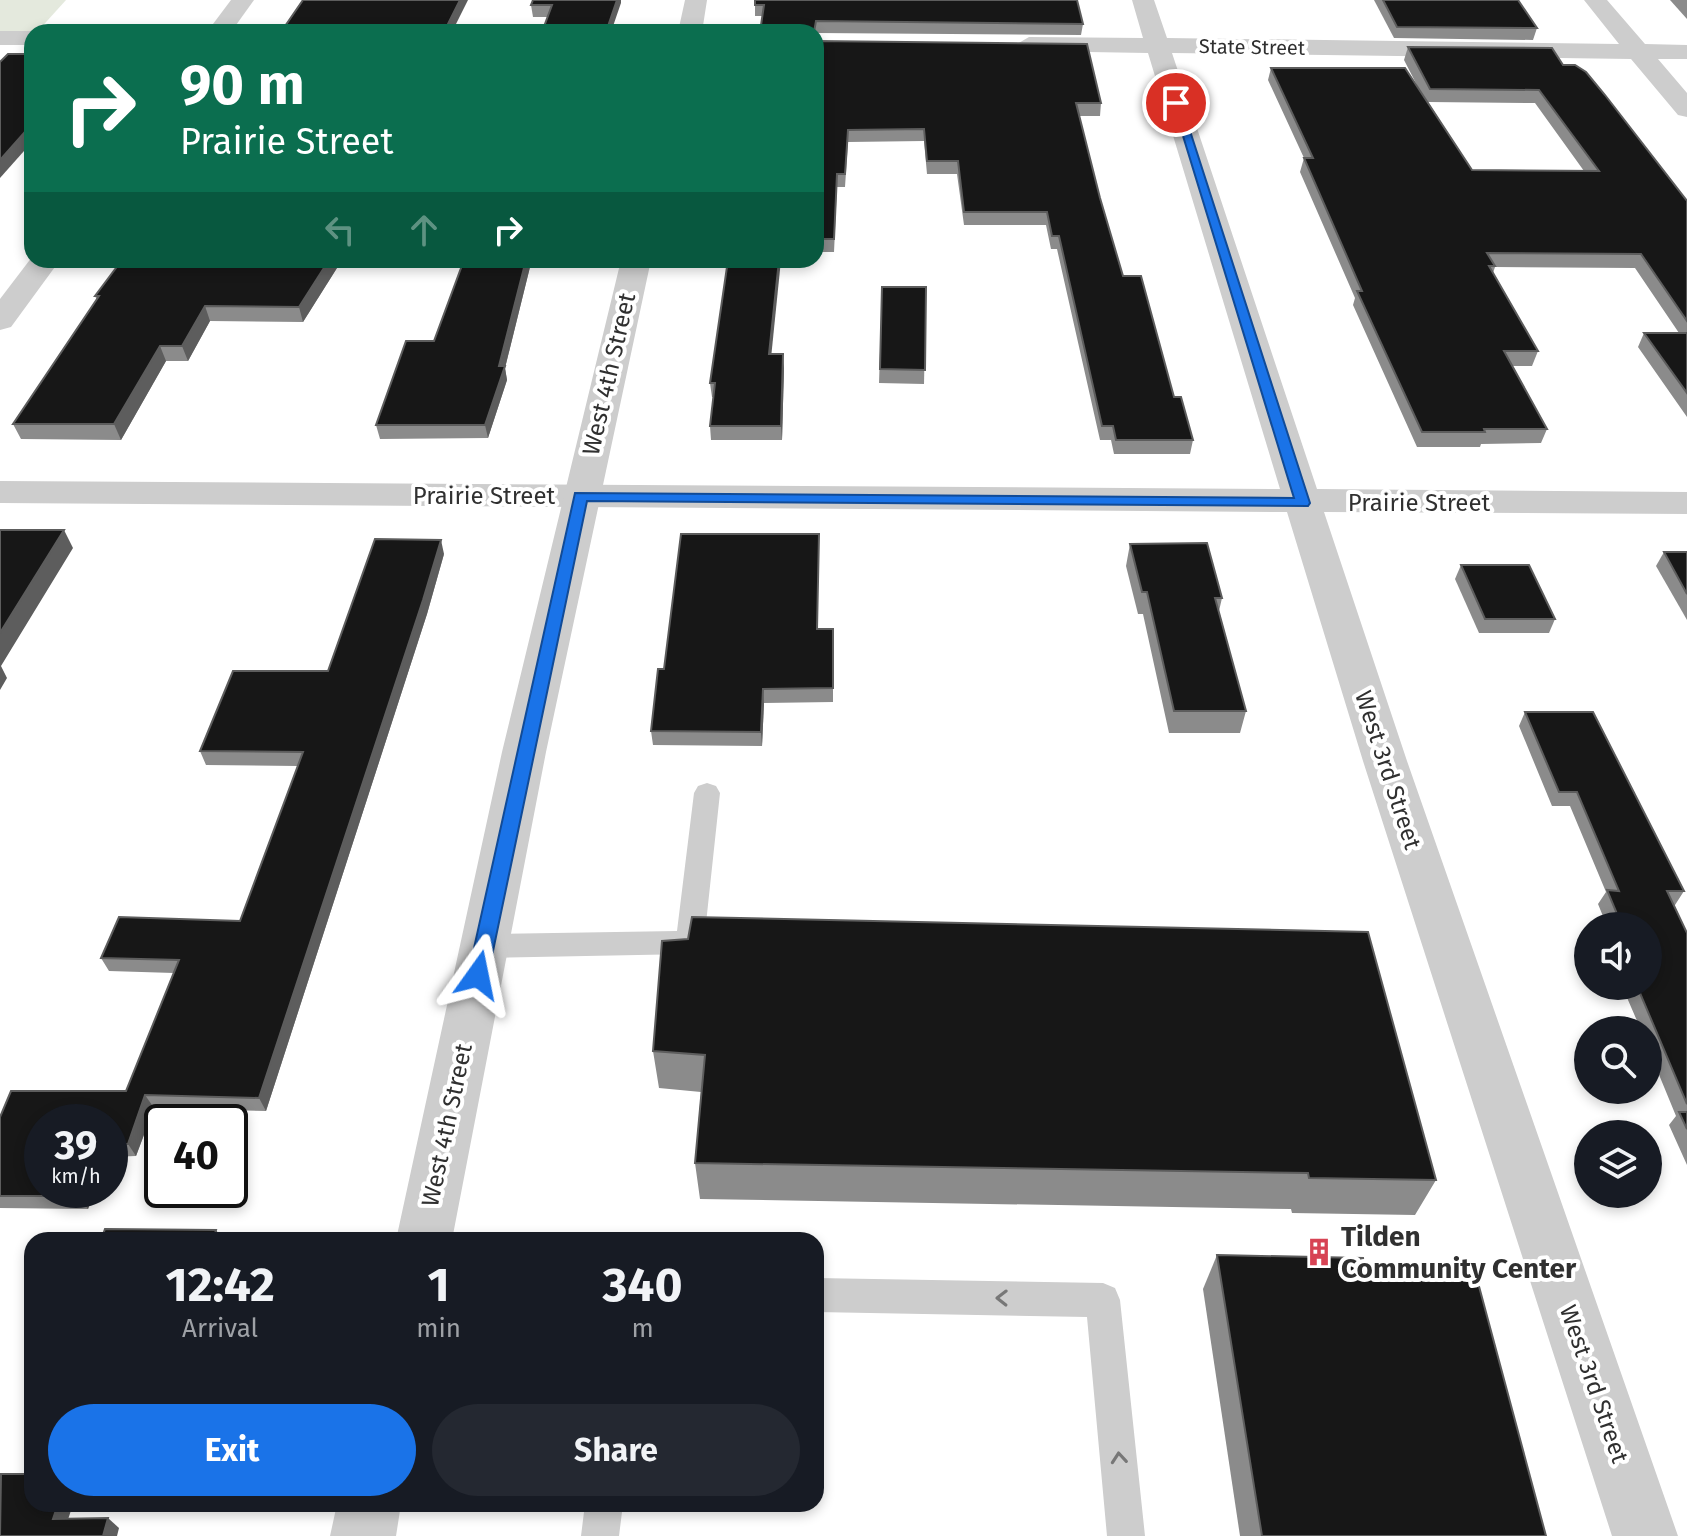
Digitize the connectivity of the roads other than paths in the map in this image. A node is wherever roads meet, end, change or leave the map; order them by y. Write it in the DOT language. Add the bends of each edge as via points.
graph roads {
  1 [pos="243,0"];
  2 [pos="696,0"];
  3 [pos="1143,0"];
  4 [pos="1595,0"];
  5 [pos="225,24"];
  6 [pos="692,24"];
  7 [pos="0,38"];
  8 [pos="24,38"];
  9 [pos="1002,44"];
  10 [pos="1158,45"];
  11 [pos="1637,51"];
  12 [pos="1687,52"];
  13 [pos="1687,109"];
  14 [pos="39,268"];
  15 [pos="634,268"];
  16 [pos="0,320"];
  17 [pos="0,492"];
  18 [pos="581,496"];
  19 [pos="1303,503"];
  20 [pos="1687,503"];
  21 [pos="707,793"];
  22 [pos="484,946"];
  23 [pos="426,1232"];
  24 [pos="824,1295"];
  25 [pos="368,1512"];
  26 [pos="603,1512"];
  27 [pos="363,1536"];
  28 [pos="600,1536"];
  29 [pos="1126,1536"];
  30 [pos="1645,1536"];
  1 -- 5 [label="street"];
  2 -- 6 [label="street"];
  3 -- 10 [label="street, West 3rd Street"];
  4 -- 11 [label="street"];
  7 -- 8 [label="street"];
  9 -- 10 [label="street, State Street"];
  10 -- 11 [label="street, State Street"];
  10 -- 19 [label="street, West 3rd Street"];
  11 -- 12 [label="street, State Street"];
  11 -- 13 [label="street"];
  14 -- 16 [label="street"];
  15 -- 18 [label="street, West 4th Street"];
  17 -- 18 [label="street, Prairie Street"];
  18 -- 19 [label="street, Prairie Street"];
  18 -- 22 [label="street, West 4th Street"];
  19 -- 20 [label="street, Prairie Street"];
  19 -- 30 [label="street, West 3rd Street"];
  21 -- 22 [label="lane" via="690,942"];
  22 -- 23 [label="street, West 4th Street"];
  29 -- 24 [label="lane, one-way" via="1103,1300"];
  25 -- 27 [label="street"];
  26 -- 28 [label="lane"];
}
